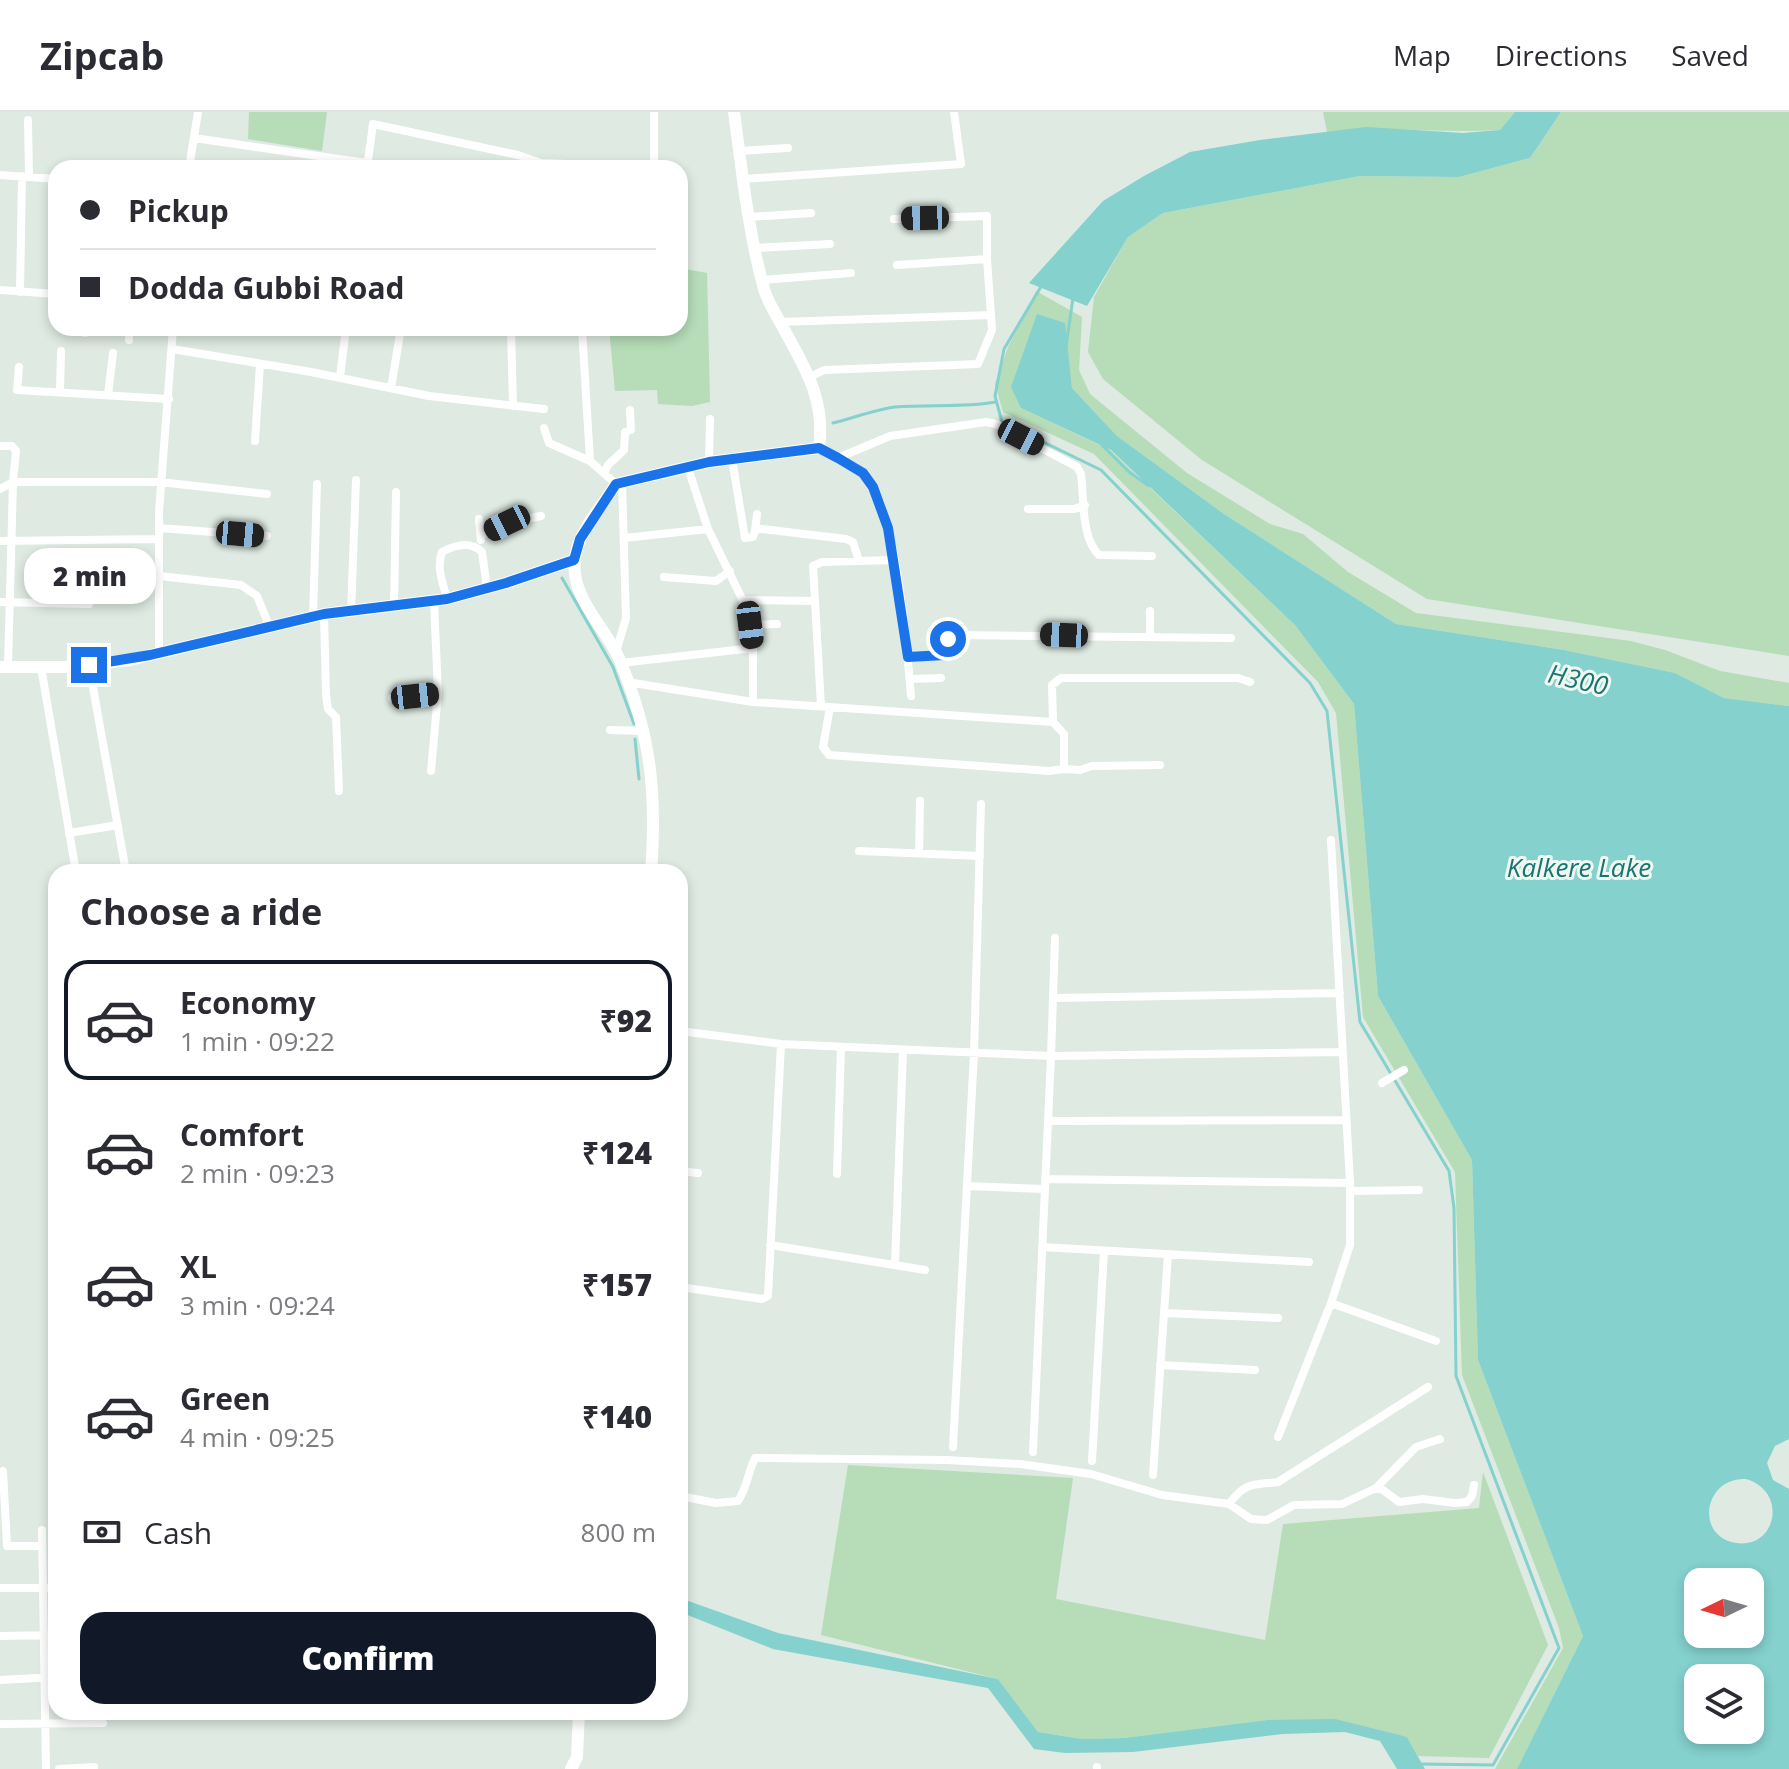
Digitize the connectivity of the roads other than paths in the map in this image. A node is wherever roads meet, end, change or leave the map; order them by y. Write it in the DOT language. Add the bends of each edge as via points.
graph roads {
  1 [pos="198,112"];
  2 [pos="654,112"];
  3 [pos="734,112"];
  4 [pos="954,112"];
  5 [pos="28,120"];
  6 [pos="194,138"];
  7 [pos="788,148"];
  8 [pos="739,151"];
  9 [pos="190,160"];
  10 [pos="330,160"];
  11 [pos="368,160"];
  12 [pos="528,160"];
  13 [pos="654,160"];
  14 [pos="0,175"];
  15 [pos="25,177"];
  16 [pos="48,178"];
  17 [pos="743,179"];
  18 [pos="811,213"];
  19 [pos="749,217"];
  20 [pos="894,219"];
  21 [pos="830,244"];
  22 [pos="755,248"];
  23 [pos="987,259"];
  24 [pos="897,265"];
  25 [pos="851,273"];
  26 [pos="762,280"];
  27 [pos="0,290"];
  28 [pos="20,292"];
  29 [pos="48,294"];
  30 [pos="991,315"];
  31 [pos="780,322"];
  32 [pos="129,336"];
  33 [pos="173,336"];
  34 [pos="345,336"];
  35 [pos="400,336"];
  36 [pos="511,336"];
  37 [pos="582,336"];
  38 [pos="129,340"];
  39 [pos="172,349"];
  40 [pos="61,351"];
  41 [pos="113,353"];
  42 [pos="260,364"];
  43 [pos="19,367"];
  44 [pos="340,377"];
  45 [pos="810,377"];
  46 [pos="391,388"];
  47 [pos="60,391"];
  48 [pos="108,395"];
  49 [pos="169,399"];
  50 [pos="513,406"];
  51 [pos="544,409"];
  52 [pos="630,410"];
  53 [pos="710,419"];
  54 [pos="544,428"];
  55 [pos="255,441"];
  56 [pos="0,446"];
  57 [pos="819,448"];
  58 [pos="838,458"];
  59 [pos="732,459"];
  60 [pos="590,461"];
  61 [pos="709,462"];
  62 [pos="688,468"];
  63 [pos="604,473"];
  64 [pos="356,480"];
  65 [pos="13,482"];
  66 [pos="160,482"];
  67 [pos="619,483"];
  68 [pos="317,484"];
  69 [pos="0,489"];
  70 [pos="396,492"];
  71 [pos="267,494"];
  72 [pos="1085,505"];
  73 [pos="1028,509"];
  74 [pos="757,514"];
  75 [pos="541,516"];
  76 [pos="479,519"];
  77 [pos="159,528"];
  78 [pos="708,529"];
  79 [pos="755,530"];
  80 [pos="482,535"];
  81 [pos="267,536"];
  82 [pos="624,538"];
  83 [pos="158,539"];
  84 [pos="11,540"];
  85 [pos="0,541"];
  86 [pos="478,548"];
  87 [pos="1152,556"];
  88 [pos="574,560"];
  89 [pos="893,560"];
  90 [pos="859,561"];
  91 [pos="730,571"];
  92 [pos="159,576"];
  93 [pos="664,577"];
  94 [pos="487,588"];
  95 [pos="440,600"];
  96 [pos="743,600"];
  97 [pos="814,601"];
  98 [pos="5,602"];
  99 [pos="89,604"];
  100 [pos="394,606"];
  101 [pos="1150,611"];
  102 [pos="351,612"];
  103 [pos="318,616"];
  104 [pos="777,624"];
  105 [pos="750,625"];
  106 [pos="270,628"];
  107 [pos="1150,637"];
  108 [pos="1231,638"];
  109 [pos="753,648"];
  110 [pos="159,653"];
  111 [pos="908,657"];
  112 [pos="619,658"];
  113 [pos="89,665"];
  114 [pos="4,667"];
  115 [pos="41,667"];
  116 [pos="941,678"];
  117 [pos="910,679"];
  118 [pos="627,682"];
  119 [pos="1250,682"];
  120 [pos="438,693"];
  121 [pos="911,696"];
  122 [pos="392,698"];
  123 [pos="753,702"];
  124 [pos="826,707"];
  125 [pos="1053,722"];
  126 [pos="610,730"];
  127 [pos="645,731"];
  128 [pos="1160,765"];
  129 [pos="1064,769"];
  130 [pos="431,771"];
  131 [pos="339,791"];
  132 [pos="920,801"];
  133 [pos="981,804"];
  134 [pos="118,825"];
  135 [pos="69,833"];
  136 [pos="1331,840"];
  137 [pos="859,851"];
  138 [pos="919,853"];
  139 [pos="980,856"];
  140 [pos="75,864"];
  141 [pos="125,864"];
  142 [pos="651,864"];
  143 [pos="1055,938"];
  144 [pos="1340,993"];
  145 [pos="1053,998"];
  146 [pos="688,1032"];
  147 [pos="781,1044"];
  148 [pos="841,1047"];
  149 [pos="903,1050"];
  150 [pos="1343,1052"];
  151 [pos="974,1053"];
  152 [pos="1051,1056"];
  153 [pos="1346,1120"];
  154 [pos="1048,1121"];
  155 [pos="688,1172"];
  156 [pos="698,1173"];
  157 [pos="837,1174"];
  158 [pos="1045,1184"];
  159 [pos="967,1186"];
  160 [pos="1350,1187"];
  161 [pos="1419,1190"];
  162 [pos="770,1245"];
  163 [pos="1042,1247"];
  164 [pos="1104,1251"];
  165 [pos="1168,1254"];
  166 [pos="1309,1262"];
  167 [pos="895,1265"];
  168 [pos="925,1270"];
  169 [pos="688,1288"];
  170 [pos="1331,1303"];
  171 [pos="1164,1313"];
  172 [pos="1278,1318"];
  173 [pos="1436,1341"];
  174 [pos="1160,1365"];
  175 [pos="1255,1370"];
  176 [pos="1428,1387"];
  177 [pos="1278,1437"];
  178 [pos="1440,1439"];
  179 [pos="953,1447"];
  180 [pos="1033,1452"];
  181 [pos="1092,1461"];
  182 [pos="3,1471"];
  183 [pos="1153,1475"];
  184 [pos="1474,1485"];
  185 [pos="1376,1488"];
  186 [pos="688,1498"];
  187 [pos="1229,1504"];
  188 [pos="42,1530"];
  189 [pos="42,1546"];
  190 [pos="0,1588"];
  191 [pos="44,1588"];
  192 [pos="48,1588"];
  193 [pos="43,1635"];
  194 [pos="48,1635"];
  195 [pos="0,1636"];
  196 [pos="45,1678"];
  197 [pos="48,1678"];
  198 [pos="0,1680"];
  199 [pos="579,1720"];
  200 [pos="46,1722"];
  201 [pos="103,1723"];
  202 [pos="0,1724"];
  203 [pos="94,1767"];
  204 [pos="46,1769"];
  205 [pos="59,1769"];
  206 [pos="571,1769"];
  1 -- 6 [label="street"];
  2 -- 13 [label="street"];
  3 -- 8 [label="main road"];
  4 -- 17 [label="street" via="961,164"];
  5 -- 15 [label="street"];
  6 -- 9 [label="street"];
  6 -- 10 [label="street"];
  7 -- 8 [label="street"];
  8 -- 17 [label="main road"];
  11 -- 12 [label="street" via="373,124"];
  14 -- 15 [label="street"];
  15 -- 16 [label="street"];
  15 -- 28 [label="street"];
  17 -- 19 [label="main road"];
  18 -- 19 [label="street"];
  19 -- 22 [label="main road"];
  20 -- 23 [label="street" via="987,216"];
  21 -- 22 [label="street"];
  22 -- 26 [label="main road"];
  23 -- 24 [label="street"];
  23 -- 30 [label="street"];
  25 -- 26 [label="street"];
  26 -- 31 [label="main road"];
  27 -- 28 [label="street"];
  28 -- 29 [label="street"];
  30 -- 31 [label="street"];
  30 -- 45 [label="street" via="992,330 978,364 824,370"];
  31 -- 45 [label="main road"];
  32 -- 38 [label="street"];
  33 -- 39 [label="street"];
  34 -- 44 [label="street"];
  35 -- 46 [label="street"];
  36 -- 50 [label="street"];
  37 -- 60 [label="street"];
  39 -- 42 [label="street"];
  39 -- 49 [label="street"];
  40 -- 47 [label="street"];
  41 -- 48 [label="street"];
  42 -- 44 [label="street"];
  42 -- 55 [label="street"];
  43 -- 47 [label="street" via="17,390"];
  44 -- 46 [label="street"];
  45 -- 57 [label="main road" via="822,426"];
  46 -- 50 [label="street"];
  47 -- 48 [label="street"];
  48 -- 49 [label="street"];
  49 -- 66 [label="street"];
  50 -- 51 [label="street"];
  52 -- 63 [label="street" via="624,450"];
  53 -- 61 [label="street"];
  54 -- 60 [label="street" via="549,443"];
  56 -- 65 [label="street" via="16,451"];
  57 -- 58 [label="street"];
  57 -- 59 [label="main road"];
  58 -- 72 [label="street" via="890,436 992,422 1077,467"];
  58 -- 89 [label="street" via="863,473 873,487"];
  59 -- 61 [label="main road"];
  59 -- 79 [label="street" via="742,533 747,539"];
  60 -- 63 [label="street"];
  61 -- 62 [label="main road"];
  62 -- 67 [label="main road"];
  62 -- 78 [label="street"];
  63 -- 67 [label="street"];
  64 -- 102 [label="street"];
  65 -- 66 [label="street"];
  65 -- 69 [label="street"];
  65 -- 84 [label="street"];
  66 -- 71 [label="street"];
  66 -- 77 [label="street"];
  67 -- 82 [label="street"];
  67 -- 88 [label="main road" via="580,539"];
  68 -- 103 [label="street"];
  70 -- 100 [label="street"];
  72 -- 73 [label="street"];
  72 -- 87 [label="street" via="1091,542 1099,555"];
  74 -- 79 [label="street"];
  75 -- 80 [label="street"];
  76 -- 80 [label="street"];
  77 -- 81 [label="street"];
  77 -- 83 [label="street"];
  78 -- 82 [label="street"];
  78 -- 91 [label="street"];
  79 -- 90 [label="street" via="846,539 853,542"];
  80 -- 86 [label="street"];
  82 -- 112 [label="street" via="626,618"];
  83 -- 84 [label="street"];
  83 -- 92 [label="street"];
  84 -- 85 [label="street"];
  84 -- 98 [label="street"];
  86 -- 94 [label="street"];
  86 -- 95 [label="street" via="471,544 442,552"];
  88 -- 94 [label="main road"];
  88 -- 112 [label="main road" via="585,604"];
  89 -- 90 [label="street"];
  89 -- 111 [label="street"];
  90 -- 97 [label="street" via="814,564"];
  91 -- 93 [label="street" via="716,581"];
  91 -- 96 [label="street"];
  92 -- 106 [label="street" via="241,585 257,596"];
  92 -- 110 [label="street"];
  94 -- 95 [label="main road"];
  95 -- 100 [label="main road"];
  95 -- 120 [label="street"];
  96 -- 97 [label="street"];
  96 -- 105 [label="street"];
  97 -- 124 [label="street"];
  98 -- 99 [label="street"];
  98 -- 114 [label="street"];
  100 -- 102 [label="main road"];
  101 -- 107 [label="street"];
  102 -- 103 [label="main road"];
  103 -- 106 [label="main road"];
  103 -- 131 [label="street" via="328,709 336,717"];
  104 -- 105 [label="street"];
  105 -- 109 [label="street"];
  106 -- 110 [label="main road"];
  107 -- 108 [label="street"];
  107 -- 111 [label="street" via="953,635 945,655"];
  109 -- 112 [label="street"];
  109 -- 123 [label="street"];
  110 -- 113 [label="main road"];
  111 -- 117 [label="street"];
  112 -- 118 [label="main road"];
  113 -- 115 [label="main road"];
  113 -- 134 [label="street"];
  114 -- 115 [label="main road"];
  115 -- 135 [label="street"];
  116 -- 117 [label="street"];
  117 -- 121 [label="street"];
  118 -- 123 [label="street"];
  118 -- 127 [label="main road"];
  119 -- 125 [label="street" via="1061,678 1052,685"];
  120 -- 122 [label="street"];
  120 -- 130 [label="street"];
  123 -- 124 [label="street"];
  124 -- 125 [label="street"];
  124 -- 129 [label="street" via="823,747 829,755"];
  125 -- 129 [label="street" via="1064,734"];
  126 -- 127 [label="street"];
  127 -- 142 [label="main road" via="655,803"];
  128 -- 129 [label="street"];
  132 -- 138 [label="street"];
  133 -- 139 [label="street"];
  134 -- 135 [label="street"];
  134 -- 141 [label="street"];
  135 -- 140 [label="street"];
  136 -- 144 [label="street"];
  137 -- 138 [label="street"];
  138 -- 139 [label="street"];
  139 -- 151 [label="street"];
  143 -- 145 [label="street"];
  144 -- 145 [label="street"];
  144 -- 150 [label="street"];
  145 -- 152 [label="street"];
  146 -- 147 [label="street"];
  147 -- 148 [label="street"];
  147 -- 162 [label="street"];
  148 -- 149 [label="street"];
  148 -- 157 [label="street"];
  149 -- 151 [label="street"];
  149 -- 167 [label="street"];
  150 -- 152 [label="street"];
  150 -- 153 [label="street"];
  151 -- 152 [label="street"];
  151 -- 159 [label="street"];
  152 -- 154 [label="street"];
  153 -- 154 [label="street"];
  153 -- 160 [label="street"];
  154 -- 158 [label="street"];
  155 -- 156 [label="street"];
  158 -- 159 [label="street"];
  158 -- 160 [label="street"];
  158 -- 163 [label="street"];
  159 -- 179 [label="street"];
  160 -- 161 [label="street"];
  160 -- 170 [label="street" via="1350,1245"];
  162 -- 167 [label="street"];
  162 -- 169 [label="street" via="766,1299"];
  163 -- 164 [label="street"];
  163 -- 180 [label="street"];
  164 -- 165 [label="street"];
  164 -- 181 [label="street"];
  165 -- 166 [label="street"];
  165 -- 171 [label="street"];
  167 -- 168 [label="street"];
  170 -- 173 [label="street"];
  170 -- 177 [label="street"];
  171 -- 172 [label="street"];
  171 -- 174 [label="street"];
  174 -- 175 [label="street"];
  174 -- 183 [label="street"];
  176 -- 187 [label="street" via="1278,1482 1244,1488"];
  178 -- 185 [label="street" via="1416,1447"];
  182 -- 189 [label="street" via="7,1546"];
  184 -- 185 [label="street" via="1467,1502 1455,1503 1399,1502"];
  185 -- 187 [label="street" via="1342,1504 1294,1505 1267,1520 1251,1519"];
  186 -- 187 [label="street" via="738,1501 755,1458 807,1457 1020,1464"];
  188 -- 189 [label="street"];
  189 -- 191 [label="street"];
  190 -- 191 [label="street"];
  191 -- 192 [label="street"];
  191 -- 193 [label="street"];
  193 -- 194 [label="street"];
  193 -- 195 [label="street"];
  193 -- 196 [label="street"];
  196 -- 197 [label="street"];
  196 -- 198 [label="street"];
  196 -- 200 [label="street"];
  199 -- 206 [label="main road" via="577,1757"];
  200 -- 201 [label="street"];
  200 -- 202 [label="street"];
  200 -- 204 [label="street"];
  203 -- 205 [label="street"];
}
